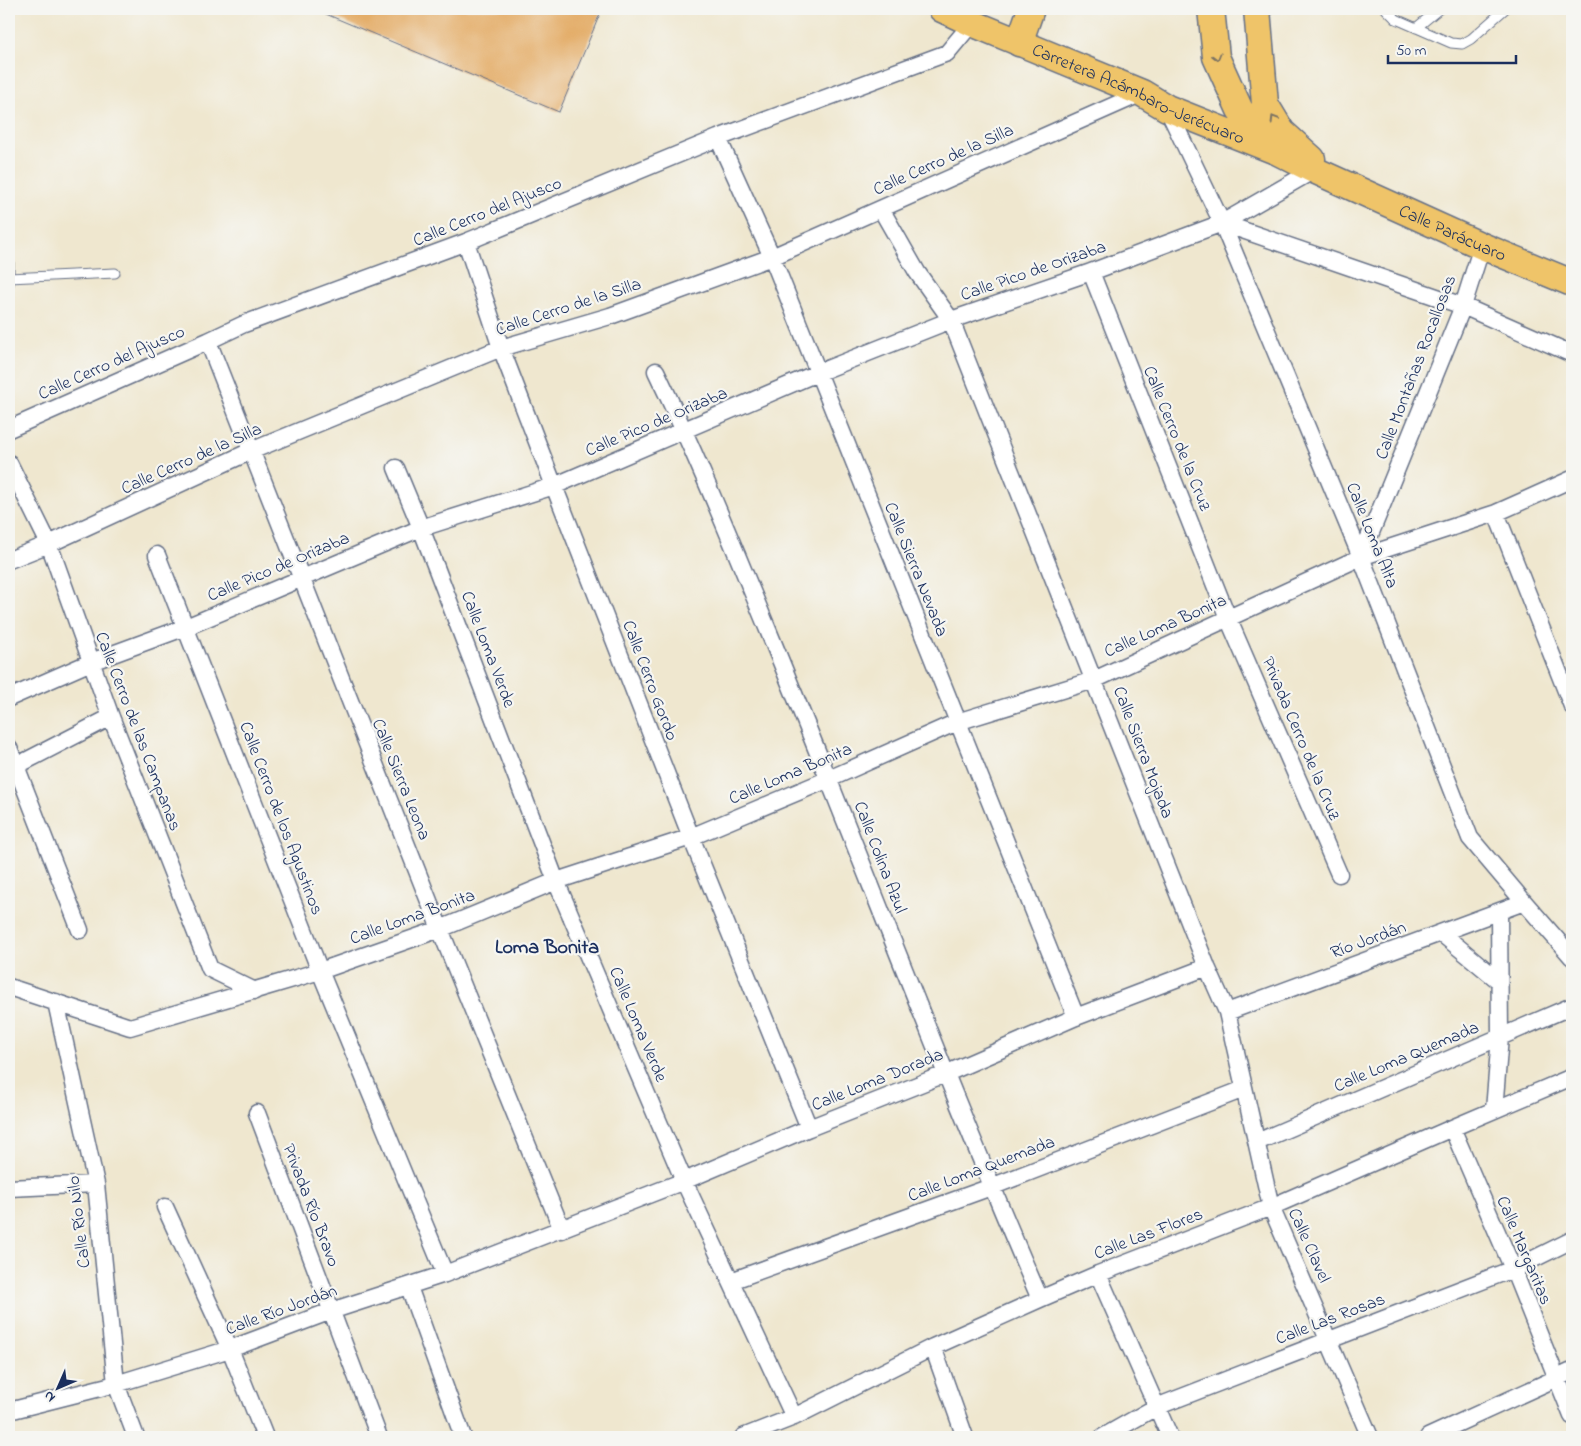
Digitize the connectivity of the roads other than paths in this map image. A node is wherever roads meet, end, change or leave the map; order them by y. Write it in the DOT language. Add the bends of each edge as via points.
graph roads {
  1 [pos="942,9"];
  2 [pos="1031,9"];
  3 [pos="1211,9"];
  4 [pos="1257,9"];
  5 [pos="1277,9"];
  6 [pos="1386,9"];
  7 [pos="1439,9"];
  8 [pos="1505,9"];
  9 [pos="972,23"];
  10 [pos="1416,28"];
  11 [pos="1260,37"];
  12 [pos="1019,42"];
  13 [pos="1142,93"];
  14 [pos="1166,108"];
  15 [pos="718,138"];
  16 [pos="1278,152"];
  17 [pos="1324,174"];
  18 [pos="881,209"];
  19 [pos="1222,223"];
  20 [pos="466,242"];
  21 [pos="1482,246"];
  22 [pos="772,257"];
  23 [pos="9,259"];
  24 [pos="1091,272"];
  25 [pos="115,273"];
  26 [pos="9,278"];
  27 [pos="1572,283"];
  28 [pos="9,284"];
  29 [pos="1463,306"];
  30 [pos="951,320"];
  31 [pos="208,341"];
  32 [pos="501,348"];
  33 [pos="1572,354"];
  34 [pos="656,371"];
  35 [pos="817,373"];
  36 [pos="9,429"];
  37 [pos="685,430"];
  38 [pos="251,452"];
  39 [pos="9,463"];
  40 [pos="396,468"];
  41 [pos="1572,479"];
  42 [pos="554,486"];
  43 [pos="1496,512"];
  44 [pos="421,528"];
  45 [pos="49,544"];
  46 [pos="157,555"];
  47 [pos="1361,557"];
  48 [pos="9,560"];
  49 [pos="301,577"];
  50 [pos="1228,618"];
  51 [pos="186,626"];
  52 [pos="91,662"];
  53 [pos="1094,680"];
  54 [pos="9,698"];
  55 [pos="1572,706"];
  56 [pos="111,717"];
  57 [pos="956,722"];
  58 [pos="9,748"];
  59 [pos="16,766"];
  60 [pos="829,779"];
  61 [pos="691,837"];
  62 [pos="1339,874"];
  63 [pos="556,881"];
  64 [pos="1524,902"];
  65 [pos="1499,912"];
  66 [pos="440,929"];
  67 [pos="80,930"];
  68 [pos="1441,933"];
  69 [pos="1572,957"];
  70 [pos="1207,967"];
  71 [pos="320,971"];
  72 [pos="1499,981"];
  73 [pos="9,987"];
  74 [pos="255,991"];
  75 [pos="56,1002"];
  76 [pos="1572,1006"];
  77 [pos="1226,1012"];
  78 [pos="1076,1017"];
  79 [pos="1500,1037"];
  80 [pos="945,1074"];
  81 [pos="1572,1077"];
  82 [pos="1244,1089"];
  83 [pos="1494,1110"];
  84 [pos="257,1113"];
  85 [pos="809,1128"];
  86 [pos="1452,1128"];
  87 [pos="1257,1142"];
  88 [pos="684,1181"];
  89 [pos="96,1184"];
  90 [pos="991,1187"];
  91 [pos="9,1188"];
  92 [pos="165,1207"];
  93 [pos="1271,1207"];
  94 [pos="562,1230"];
  95 [pos="1572,1240"];
  96 [pos="1513,1269"];
  97 [pos="445,1274"];
  98 [pos="1098,1274"];
  99 [pos="731,1281"];
  100 [pos="409,1287"];
  101 [pos="1040,1299"];
  102 [pos="331,1311"];
  103 [pos="1329,1340"];
  104 [pos="934,1347"];
  105 [pos="230,1349"];
  106 [pos="1572,1372"];
  107 [pos="1556,1378"];
  108 [pos="116,1384"];
  109 [pos="1156,1407"];
  110 [pos="9,1410"];
  111 [pos="1572,1416"];
  112 [pos="794,1417"];
  113 [pos="759,1434"];
  114 [pos="136,1437"];
  115 [pos="265,1437"];
  116 [pos="379,1437"];
  117 [pos="463,1437"];
  118 [pos="742,1437"];
  119 [pos="965,1437"];
  120 [pos="1103,1437"];
  121 [pos="1170,1437"];
  122 [pos="1370,1437"];
  123 [pos="1428,1437"];
  1 -- 9 [label="main road, Carretera Acámbaro-Jerécuaro"];
  2 -- 12 [label="main road"];
  3 -- 16 [label="main road, one-way" via="1216,57 1240,110"];
  4 -- 11 [label="main road"];
  5 -- 11 [label="main road"];
  6 -- 10 [label="lane" via="1396,19"];
  7 -- 10 [label="lane"];
  8 -- 10 [label="lane" via="1462,44 1451,43"];
  9 -- 12 [label="main road, Carretera Acámbaro-Jerécuaro"];
  9 -- 15 [label="street, Calle Cerro del Ajusco" via="948,53"];
  17 -- 11 [label="main road, one-way" via="1282,132 1265,104"];
  12 -- 13 [label="main road, Carretera Acámbaro-Jerécuaro"];
  13 -- 14 [label="main road, Carretera Acámbaro-Jerécuaro"];
  13 -- 18 [label="street, Calle Cerro de la Silla"];
  14 -- 16 [label="main road, Carretera Acámbaro-Jerécuaro"];
  14 -- 19 [label="street, Calle Loma Alta"];
  15 -- 20 [label="street, Calle Cerro del Ajusco"];
  15 -- 22 [label="street, Calle Sierra Nevada"];
  16 -- 17 [label="main road, Carretera Acámbaro-Jerécuaro"];
  17 -- 19 [label="street, Calle Pico de Orizaba"];
  17 -- 21 [label="main road, Calle Parácuaro"];
  18 -- 22 [label="street, Calle Cerro de la Silla"];
  18 -- 30 [label="street, Calle Sierra Mojada" via="917,272"];
  19 -- 24 [label="street, Calle Pico de Orizaba"];
  19 -- 29 [label="street"];
  19 -- 47 [label="street, Calle Loma Alta"];
  20 -- 31 [label="street, Calle Cerro del Ajusco" via="244,324"];
  20 -- 32 [label="street, Calle Cerro Gordo"];
  21 -- 27 [label="main road, Calle Parácuaro"];
  21 -- 29 [label="street, Calle Montañas Rocallosas"];
  22 -- 32 [label="street, Calle Cerro de la Silla" via="610,316"];
  22 -- 35 [label="street, Calle Sierra Nevada"];
  23 -- 26 [label="lane"];
  24 -- 30 [label="street, Calle Pico de Orizaba"];
  24 -- 50 [label="street, Calle Cerro de la Cruz"];
  25 -- 26 [label="lane"];
  26 -- 28 [label="lane"];
  29 -- 33 [label="street"];
  29 -- 47 [label="street, Calle Montañas Rocallosas"];
  30 -- 35 [label="street, Calle Pico de Orizaba"];
  30 -- 53 [label="street, Calle Sierra Mojada"];
  31 -- 36 [label="street, Calle Cerro del Ajusco"];
  31 -- 38 [label="street, Calle Sierra Leona"];
  32 -- 38 [label="street, Calle Cerro de la Silla"];
  32 -- 42 [label="street, Calle Cerro Gordo"];
  34 -- 37 [label="street, Calle Colina Azul"];
  35 -- 37 [label="street, Calle Pico de Orizaba"];
  35 -- 57 [label="street, Calle Sierra Nevada"];
  37 -- 42 [label="street, Calle Pico de Orizaba"];
  37 -- 60 [label="street, Calle Colina Azul"];
  38 -- 45 [label="street, Calle Cerro de la Silla"];
  38 -- 49 [label="street, Calle Sierra Leona"];
  39 -- 45 [label="street, Calle Cerro de las Campanas"];
  40 -- 44 [label="street, Calle Loma Verde"];
  41 -- 43 [label="street, Calle Loma Bonita"];
  42 -- 44 [label="street, Calle Pico de Orizaba"];
  42 -- 61 [label="street, Calle Cerro Gordo"];
  43 -- 47 [label="street, Calle Loma Bonita"];
  43 -- 55 [label="street"];
  44 -- 49 [label="street, Calle Pico de Orizaba"];
  44 -- 63 [label="street, Calle Loma Verde"];
  45 -- 48 [label="street, Calle Cerro de la Silla"];
  45 -- 52 [label="street, Calle Cerro de las Campanas"];
  46 -- 51 [label="street, Calle Cerro de los Agustinos"];
  47 -- 50 [label="street, Calle Loma Bonita"];
  47 -- 64 [label="street, Calle Loma Alta" via="1470,838"];
  49 -- 51 [label="street, Calle Pico de Orizaba"];
  49 -- 66 [label="street, Calle Sierra Leona"];
  50 -- 53 [label="street, Calle Loma Bonita"];
  50 -- 62 [label="street, Privada Cerro de la Cruz"];
  51 -- 52 [label="street, Calle Pico de Orizaba"];
  51 -- 71 [label="street, Calle Cerro de los Agustinos"];
  52 -- 54 [label="street, Calle Pico de Orizaba"];
  52 -- 56 [label="street, Calle Cerro de las Campanas"];
  53 -- 57 [label="street, Calle Loma Bonita"];
  53 -- 70 [label="street, Calle Sierra Mojada"];
  56 -- 59 [label="street"];
  56 -- 74 [label="street, Calle Cerro de las Campanas" via="210,969"];
  57 -- 60 [label="street, Calle Loma Bonita"];
  57 -- 78 [label="street, Calle Sierra Nevada"];
  58 -- 59 [label="street"];
  59 -- 67 [label="street"];
  60 -- 61 [label="street, Calle Loma Bonita"];
  60 -- 80 [label="street, Calle Colina Azul"];
  61 -- 63 [label="street, Calle Loma Bonita"];
  61 -- 85 [label="street, Calle Cerro Gordo"];
  63 -- 66 [label="street, Calle Loma Bonita"];
  63 -- 88 [label="street, Calle Loma Verde"];
  64 -- 65 [label="street, Río Jordán"];
  64 -- 69 [label="street, Calle Loma Alta"];
  65 -- 68 [label="street, Río Jordán"];
  65 -- 72 [label="street"];
  66 -- 71 [label="street, Calle Loma Bonita"];
  66 -- 94 [label="street, Calle Sierra Leona"];
  68 -- 72 [label="street"];
  68 -- 77 [label="street, Río Jordán"];
  70 -- 77 [label="street, Calle Sierra Mojada"];
  70 -- 78 [label="street, Calle Loma Dorada"];
  71 -- 74 [label="street, Calle Loma Bonita"];
  71 -- 97 [label="street, Calle Cerro de los Agustinos"];
  72 -- 79 [label="street"];
  73 -- 75 [label="street, Calle Loma Bonita"];
  74 -- 75 [label="street, Calle Loma Bonita" via="130,1027"];
  75 -- 89 [label="street, Calle Río Nilo"];
  76 -- 79 [label="street, Calle Loma Quemada"];
  77 -- 82 [label="street, Calle Sierra Mojada"];
  78 -- 80 [label="street, Calle Loma Dorada"];
  79 -- 83 [label="street"];
  79 -- 87 [label="street, Calle Loma Quemada"];
  80 -- 85 [label="street, Calle Loma Dorada"];
  80 -- 90 [label="street, Calle Colina Azul"];
  81 -- 83 [label="street, Calle Las Flores"];
  82 -- 87 [label="street, Calle Sierra Mojada"];
  82 -- 90 [label="street, Calle Loma Quemada"];
  83 -- 86 [label="street, Calle Las Flores"];
  84 -- 102 [label="street, Privada Río Bravo"];
  85 -- 88 [label="street, Calle Loma Dorada"];
  86 -- 93 [label="street, Calle Las Flores"];
  86 -- 96 [label="street, Calle Margaritas"];
  87 -- 93 [label="street, Calle Sierra Mojada"];
  88 -- 94 [label="street, Calle Loma Dorada"];
  88 -- 99 [label="street, Calle Loma Verde"];
  89 -- 91 [label="street"];
  89 -- 108 [label="street, Calle Río Nilo"];
  90 -- 99 [label="street, Calle Loma Quemada"];
  90 -- 101 [label="street, Calle Colina Azul"];
  92 -- 105 [label="street"];
  93 -- 98 [label="street, Calle Las Flores"];
  93 -- 103 [label="street, Calle Clavel"];
  94 -- 97 [label="street, Calle Río Jordán"];
  95 -- 96 [label="street, Calle Las Rosas"];
  96 -- 103 [label="street, Calle Las Rosas"];
  96 -- 107 [label="street, Calle Margaritas"];
  97 -- 100 [label="street, Calle Río Jordán"];
  98 -- 101 [label="street, Calle Las Flores"];
  98 -- 109 [label="street"];
  99 -- 112 [label="street, Calle Loma Verde"];
  100 -- 102 [label="street, Calle Río Jordán"];
  100 -- 117 [label="street"];
  101 -- 104 [label="street, Calle Las Flores"];
  102 -- 105 [label="street, Calle Río Jordán"];
  102 -- 116 [label="street, Privada Río Bravo"];
  103 -- 109 [label="street, Calle Las Rosas"];
  103 -- 122 [label="street, Calle Clavel"];
  104 -- 112 [label="street, Calle Las Flores"];
  104 -- 119 [label="street"];
  105 -- 108 [label="street, Calle Río Jordán"];
  105 -- 115 [label="street"];
  106 -- 107 [label="street"];
  107 -- 111 [label="street, Calle Margaritas"];
  107 -- 123 [label="street"];
  108 -- 110 [label="street, Calle Río Jordán"];
  108 -- 114 [label="street, Calle Río Nilo"];
  109 -- 120 [label="street, Calle Las Rosas"];
  109 -- 121 [label="street"];
  112 -- 113 [label="street, Calle Las Flores"];
  113 -- 118 [label="street, Calle Las Flores"];
}
